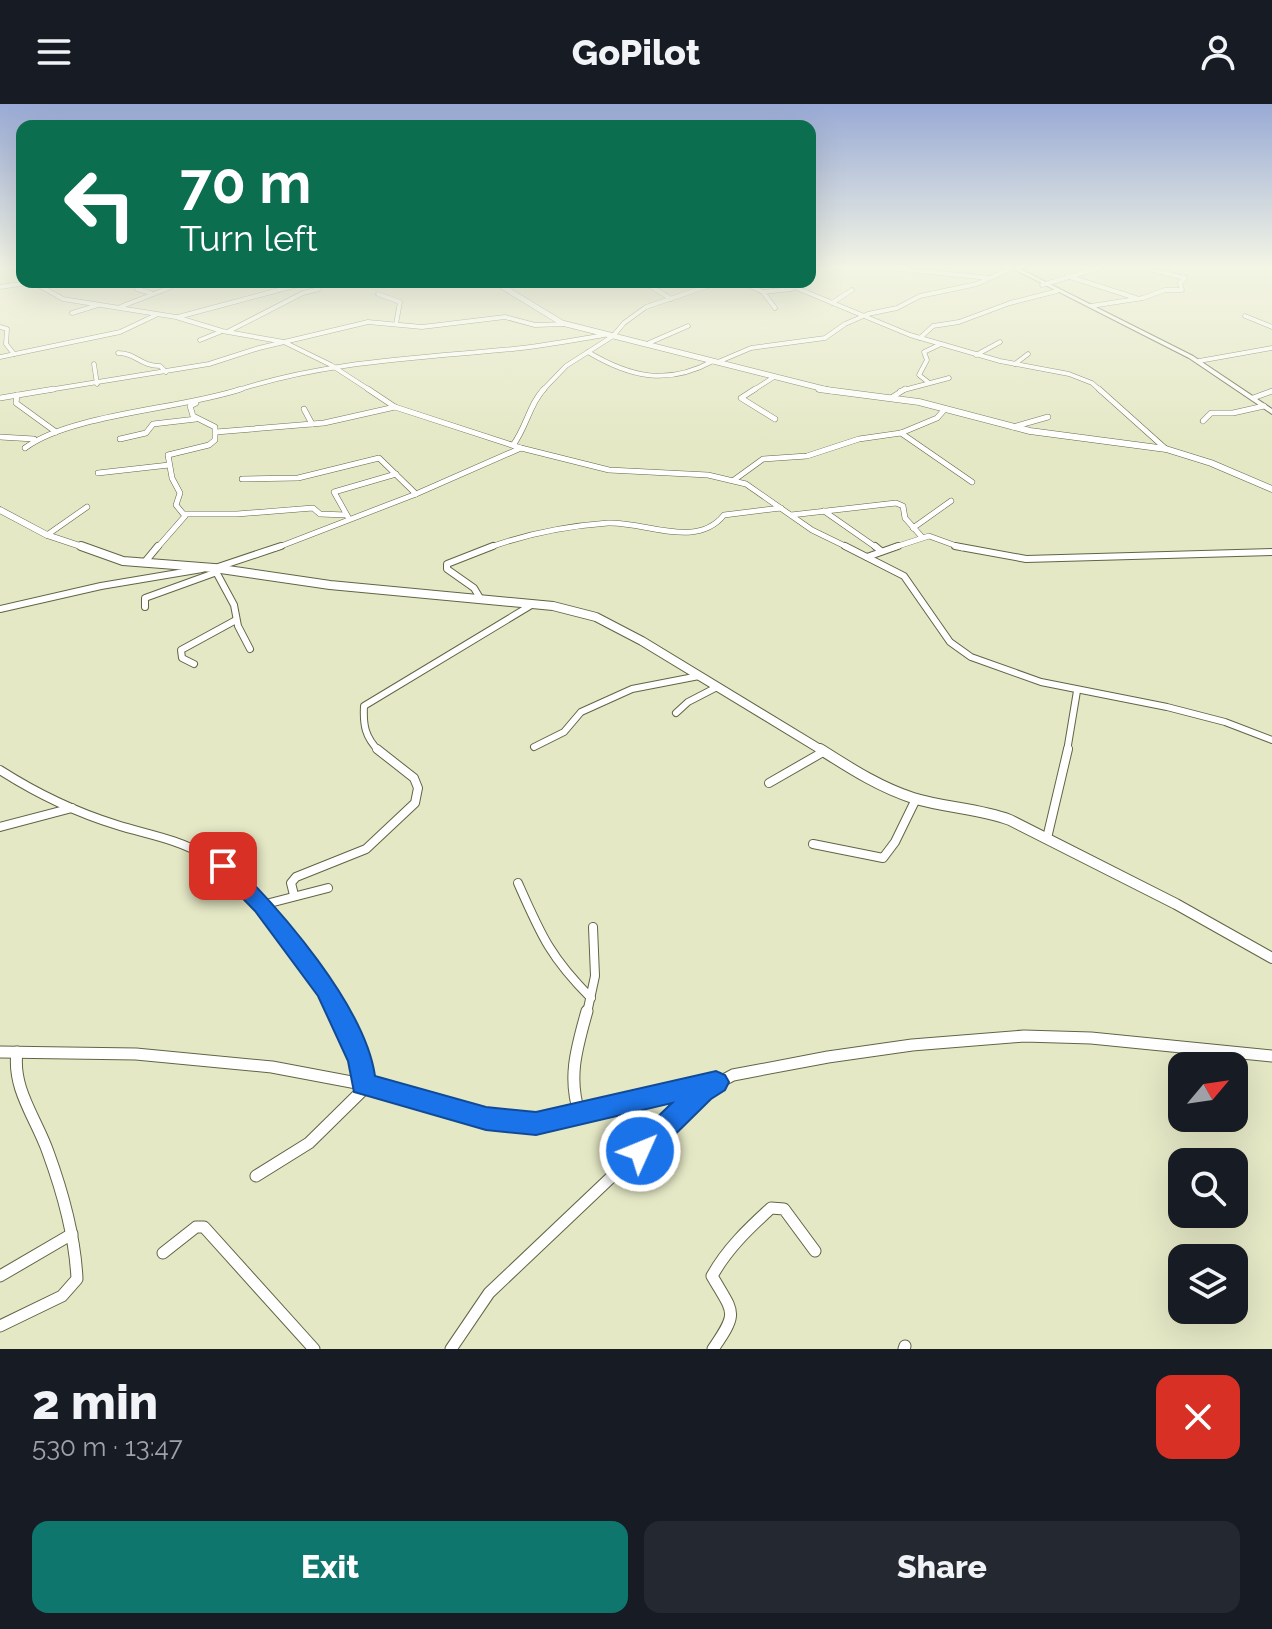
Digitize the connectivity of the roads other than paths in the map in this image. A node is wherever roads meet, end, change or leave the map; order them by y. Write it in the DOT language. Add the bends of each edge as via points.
graph roads {
  1 [pos="132,326"];
  2 [pos="206,326"];
  3 [pos="237,326"];
  4 [pos="348,326"];
  5 [pos="572,326"];
  6 [pos="623,326"];
  7 [pos="688,326"];
  8 [pos="846,326"];
  9 [pos="889,326"];
  10 [pos="932,326"];
  11 [pos="1130,326"];
  12 [pos="0,327"];
  13 [pos="225,332"];
  14 [pos="604,335"];
  15 [pos="613,336"];
  16 [pos="920,338"];
  17 [pos="200,340"];
  18 [pos="284,342"];
  19 [pos="1000,342"];
  20 [pos="649,343"];
  21 [pos="941,344"];
  22 [pos="1272,348"];
  23 [pos="588,352"];
  24 [pos="118,353"];
  25 [pos="14,354"];
  26 [pos="1028,354"];
  27 [pos="976,355"];
  28 [pos="0,357"];
  29 [pos="716,361"];
  30 [pos="1199,361"];
  31 [pos="94,364"];
  32 [pos="1015,364"];
  33 [pos="335,368"];
  34 [pos="1077,368"];
  35 [pos="166,372"];
  36 [pos="1069,374"];
  37 [pos="774,377"];
  38 [pos="949,378"];
  39 [pos="928,382"];
  40 [pos="97,384"];
  41 [pos="1272,391"];
  42 [pos="17,395"];
  43 [pos="0,398"];
  44 [pos="891,398"];
  45 [pos="1253,398"];
  46 [pos="198,402"];
  47 [pos="1264,406"];
  48 [pos="395,407"];
  49 [pos="304,409"];
  50 [pos="945,409"];
  51 [pos="1272,412"];
  52 [pos="1048,417"];
  53 [pos="196,419"];
  54 [pos="775,419"];
  55 [pos="1203,421"];
  56 [pos="312,424"];
  57 [pos="1011,428"];
  58 [pos="216,432"];
  59 [pos="56,433"];
  60 [pos="901,433"];
  61 [pos="0,439"];
  62 [pos="37,439"];
  63 [pos="120,439"];
  64 [pos="513,445"];
  65 [pos="25,448"];
  66 [pos="521,448"];
  67 [pos="1166,449"];
  68 [pos="169,465"];
  69 [pos="98,473"];
  70 [pos="396,474"];
  71 [pos="242,479"];
  72 [pos="734,480"];
  73 [pos="972,482"];
  74 [pos="1272,486"];
  75 [pos="416,494"];
  76 [pos="951,501"];
  77 [pos="87,507"];
  78 [pos="781,508"];
  79 [pos="0,510"];
  80 [pos="824,511"];
  81 [pos="185,514"];
  82 [pos="791,515"];
  83 [pos="348,516"];
  84 [pos="913,528"];
  85 [pos="850,530"];
  86 [pos="47,535"];
  87 [pos="921,536"];
  88 [pos="830,540"];
  89 [pos="881,551"];
  90 [pos="1272,552"];
  91 [pos="867,557"];
  92 [pos="144,563"];
  93 [pos="215,570"];
  94 [pos="480,598"];
  95 [pos="533,604"];
  96 [pos="145,607"];
  97 [pos="0,609"];
  98 [pos="236,620"];
  99 [pos="250,649"];
  100 [pos="194,664"];
  101 [pos="699,676"];
  102 [pos="717,687"];
  103 [pos="1077,691"];
  104 [pos="676,713"];
  105 [pos="1272,740"];
  106 [pos="534,747"];
  107 [pos="823,752"];
  108 [pos="0,770"];
  109 [pos="769,783"];
  110 [pos="916,799"];
  111 [pos="72,808"];
  112 [pos="0,827"];
  113 [pos="1047,838"];
  114 [pos="813,844"];
  115 [pos="518,883"];
  116 [pos="328,888"];
  117 [pos="294,895"];
  118 [pos="262,905"];
  119 [pos="593,927"];
  120 [pos="1272,958"];
  121 [pos="591,998"];
  122 [pos="0,1052"];
  123 [pos="17,1052"];
  124 [pos="1272,1056"];
  125 [pos="716,1082"];
  126 [pos="366,1085"];
  127 [pos="580,1115"];
  128 [pos="256,1176"];
  129 [pos="72,1234"];
  130 [pos="815,1251"];
  131 [pos="163,1253"];
  132 [pos="0,1276"];
  133 [pos="0,1326"];
  134 [pos="314,1349"];
  135 [pos="451,1349"];
  136 [pos="713,1349"];
  1 -- 25 [label="street"];
  2 -- 13 [label="street"];
  3 -- 13 [label="street"];
  4 -- 18 [label="street"];
  5 -- 14 [label="street"];
  6 -- 15 [label="street"];
  7 -- 20 [label="street"];
  8 -- 29 [label="street" via="825,338 751,348"];
  9 -- 16 [label="street"];
  10 -- 16 [label="street"];
  11 -- 30 [label="main road"];
  12 -- 25 [label="street" via="7,329 6,344"];
  13 -- 17 [label="street"];
  13 -- 18 [label="street"];
  14 -- 15 [label="street"];
  14 -- 33 [label="street"];
  15 -- 20 [label="street"];
  15 -- 23 [label="street"];
  16 -- 21 [label="street"];
  18 -- 33 [label="street"];
  18 -- 35 [label="street"];
  19 -- 27 [label="street"];
  20 -- 29 [label="street"];
  21 -- 27 [label="street"];
  21 -- 39 [label="street" via="924,352 927,360 919,375"];
  22 -- 30 [label="street"];
  23 -- 29 [label="street" via="646,379"];
  23 -- 64 [label="street" via="550,379"];
  24 -- 35 [label="street" via="129,353"];
  25 -- 28 [label="street"];
  26 -- 32 [label="street"];
  27 -- 32 [label="street"];
  29 -- 37 [label="street"];
  30 -- 45 [label="main road"];
  31 -- 40 [label="street"];
  32 -- 36 [label="street"];
  33 -- 46 [label="street" via="260,382"];
  33 -- 48 [label="street"];
  34 -- 36 [label="street"];
  35 -- 40 [label="street"];
  36 -- 67 [label="street" via="1097,386"];
  37 -- 44 [label="street"];
  37 -- 54 [label="street" via="741,398"];
  38 -- 39 [label="street"];
  39 -- 44 [label="street"];
  40 -- 42 [label="street"];
  41 -- 45 [label="street"];
  42 -- 43 [label="street"];
  42 -- 59 [label="street" via="16,403"];
  44 -- 50 [label="street"];
  45 -- 47 [label="main road"];
  46 -- 53 [label="street" via="190,406"];
  46 -- 59 [label="street"];
  47 -- 51 [label="main road"];
  47 -- 55 [label="street" via="1211,413"];
  48 -- 56 [label="street"];
  48 -- 64 [label="street"];
  49 -- 56 [label="street"];
  50 -- 57 [label="street"];
  50 -- 60 [label="street" via="937,418"];
  52 -- 57 [label="street"];
  53 -- 58 [label="street"];
  53 -- 63 [label="street" via="153,424 149,432"];
  56 -- 58 [label="street"];
  57 -- 67 [label="street"];
  58 -- 68 [label="street" via="209,445 171,453"];
  59 -- 62 [label="street"];
  60 -- 72 [label="street" via="859,439 807,456 763,459"];
  60 -- 73 [label="street"];
  61 -- 62 [label="street"];
  62 -- 65 [label="street"];
  64 -- 66 [label="street"];
  66 -- 72 [label="street" via="609,470"];
  66 -- 75 [label="street"];
  67 -- 74 [label="street"];
  68 -- 69 [label="street"];
  68 -- 81 [label="street" via="180,493 176,505"];
  70 -- 71 [label="street" via="376,458 298,478"];
  70 -- 75 [label="street"];
  70 -- 83 [label="street" via="334,492"];
  72 -- 78 [label="street"];
  75 -- 83 [label="street"];
  76 -- 84 [label="street"];
  77 -- 86 [label="street"];
  78 -- 82 [label="street"];
  78 -- 94 [label="street" via="724,515 716,525 689,533 610,523 510,538 447,564"];
  79 -- 86 [label="street"];
  80 -- 82 [label="street"];
  80 -- 84 [label="street" via="896,503 903,506"];
  80 -- 85 [label="street"];
  81 -- 83 [label="street" via="313,508 320,514"];
  81 -- 92 [label="street"];
  82 -- 88 [label="street"];
  83 -- 93 [label="street"];
  84 -- 87 [label="street"];
  85 -- 88 [label="street"];
  85 -- 89 [label="street"];
  86 -- 92 [label="street"];
  87 -- 89 [label="street"];
  87 -- 90 [label="street" via="1026,559"];
  88 -- 91 [label="street"];
  89 -- 91 [label="street"];
  91 -- 103 [label="street" via="904,576 960,651 1005,671"];
  92 -- 93 [label="street"];
  93 -- 94 [label="street"];
  93 -- 96 [label="street" via="145,598"];
  93 -- 97 [label="street" via="101,586"];
  93 -- 98 [label="street"];
  94 -- 95 [label="street"];
  95 -- 101 [label="street" via="596,617"];
  95 -- 117 [label="street" via="364,706 367,741 408,771 418,796 366,849 296,877 291,883"];
  98 -- 99 [label="street"];
  98 -- 100 [label="street" via="181,650 182,658"];
  101 -- 102 [label="street"];
  101 -- 106 [label="street" via="632,689 581,712 564,732"];
  102 -- 104 [label="street"];
  102 -- 107 [label="street"];
  103 -- 105 [label="street" via="1225,722"];
  103 -- 113 [label="street"];
  107 -- 109 [label="street"];
  107 -- 110 [label="street" via="875,783"];
  108 -- 111 [label="street"];
  110 -- 113 [label="street" via="995,813"];
  110 -- 114 [label="street" via="883,858"];
  111 -- 112 [label="street"];
  111 -- 118 [label="street" via="201,853 223,866"];
  113 -- 120 [label="street"];
  115 -- 121 [label="street" via="547,948"];
  116 -- 117 [label="street"];
  117 -- 118 [label="street"];
  118 -- 126 [label="street" via="327,991"];
  119 -- 121 [label="street"];
  121 -- 127 [label="street" via="571,1065 571,1089"];
  122 -- 123 [label="street"];
  123 -- 126 [label="street" via="173,1056"];
  123 -- 129 [label="street" via="15,1073 48,1150"];
  124 -- 125 [label="street" via="1024,1036 828,1057"];
  125 -- 127 [label="street"];
  125 -- 135 [label="street" via="489,1293"];
  126 -- 127 [label="street" via="513,1123"];
  126 -- 128 [label="street" via="309,1143"];
  129 -- 132 [label="street"];
  129 -- 133 [label="street" via="77,1279 72,1287"];
  130 -- 136 [label="street" via="784,1209 771,1208 757,1221 719,1261 712,1276 732,1321"];
  131 -- 134 [label="street" via="196,1227 204,1227"];
}
